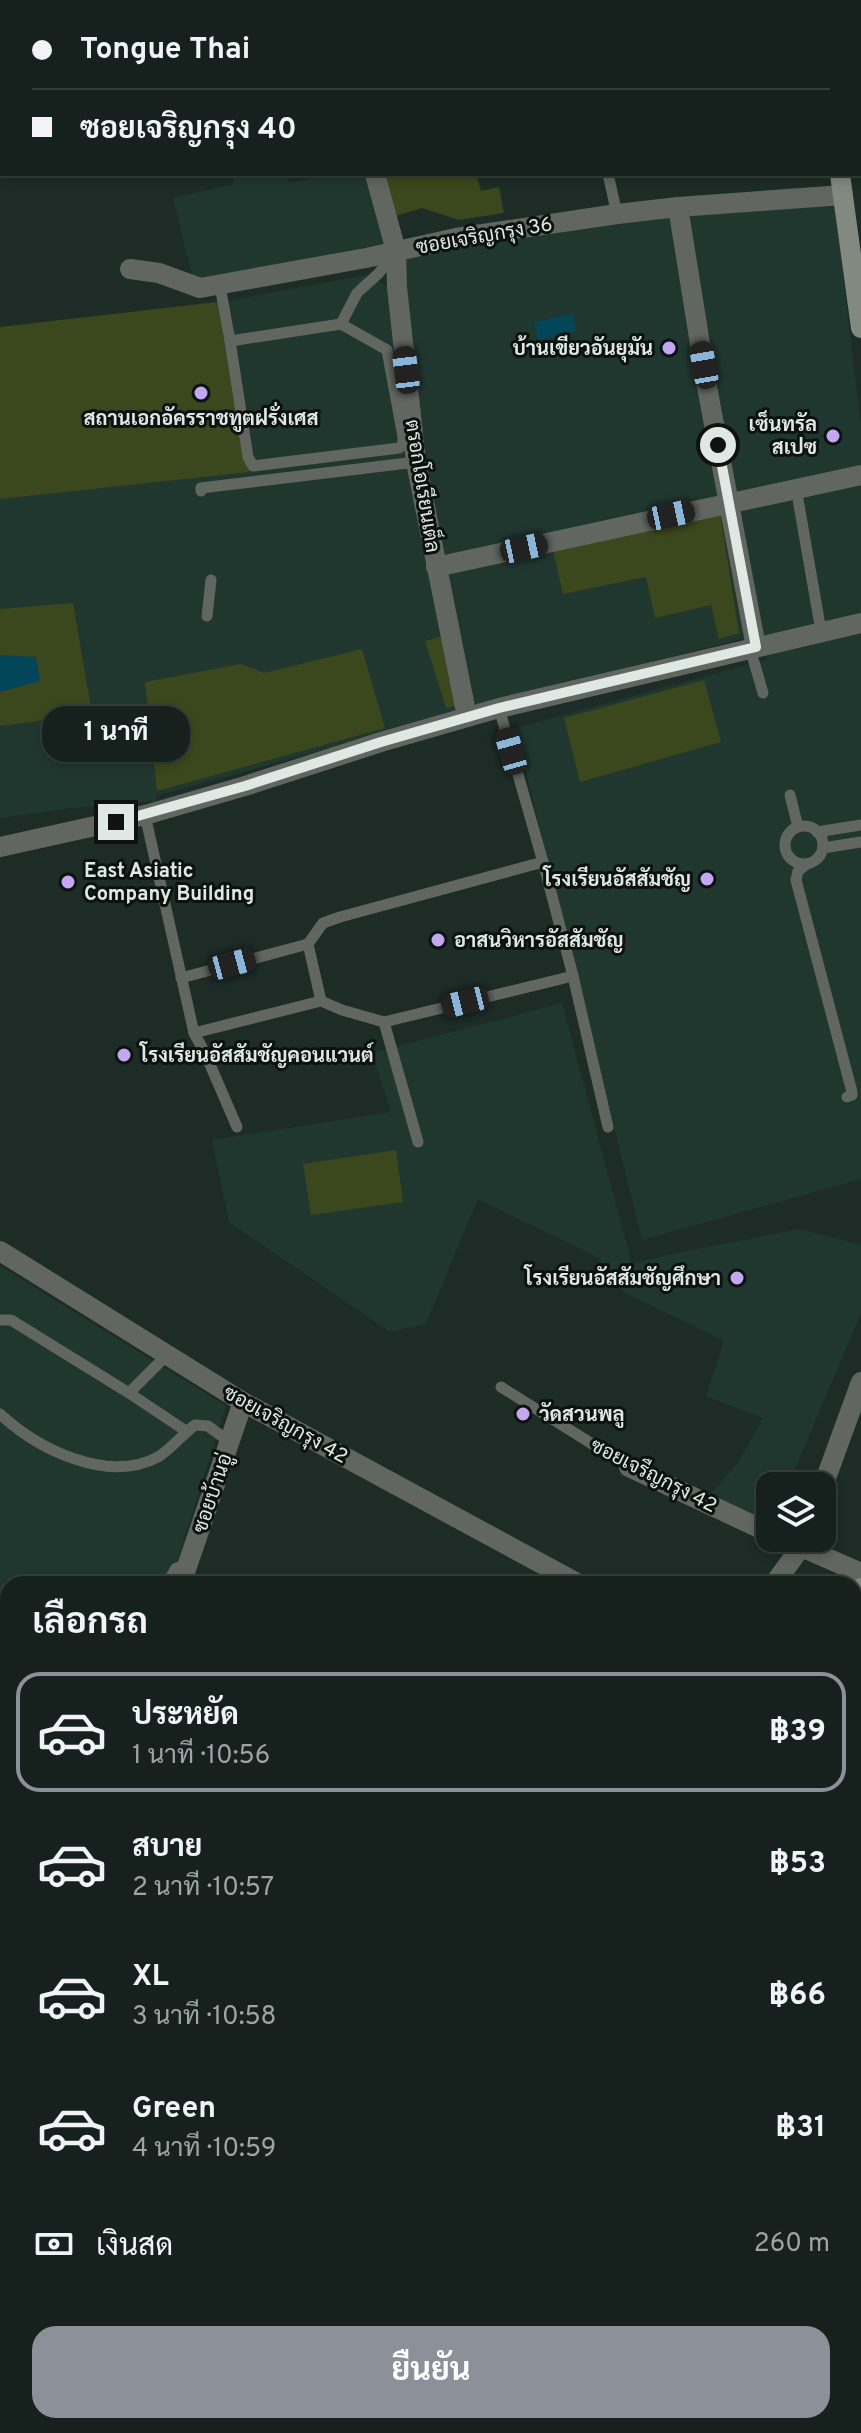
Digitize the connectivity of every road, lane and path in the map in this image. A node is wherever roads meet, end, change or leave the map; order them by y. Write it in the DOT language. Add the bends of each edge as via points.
graph roads {
  1 [pos="376,176"];
  2 [pos="608,176"];
  3 [pos="840,176"];
  4 [pos="843,195"];
  5 [pos="678,207"];
  6 [pos="617,214"];
  7 [pos="396,251"];
  8 [pos="130,269"];
  9 [pos="858,274"];
  10 [pos="220,286"];
  11 [pos="341,324"];
  12 [pos="861,328"];
  13 [pos="230,341"];
  14 [pos="416,462"];
  15 [pos="861,475"];
  16 [pos="796,488"];
  17 [pos="201,491"];
  18 [pos="729,502"];
  19 [pos="436,567"];
  20 [pos="211,580"];
  21 [pos="207,616"];
  22 [pos="861,623"];
  23 [pos="821,631"];
  24 [pos="753,648"];
  25 [pos="763,693"];
  26 [pos="499,708"];
  27 [pos="467,717"];
  28 [pos="790,795"];
  29 [pos="145,815"];
  30 [pos="861,825"];
  31 [pos="798,827"];
  32 [pos="817,832"];
  33 [pos="861,842"];
  34 [pos="0,847"];
  35 [pos="823,848"];
  36 [pos="543,862"];
  37 [pos="807,864"];
  38 [pos="308,944"];
  39 [pos="573,976"];
  40 [pos="181,978"];
  41 [pos="321,1001"];
  42 [pos="384,1022"];
  43 [pos="194,1033"];
  44 [pos="847,1097"];
  45 [pos="237,1127"];
  46 [pos="608,1127"];
  47 [pos="418,1142"];
  48 [pos="0,1251"];
  49 [pos="0,1320"];
  50 [pos="167,1355"];
  51 [pos="861,1382"];
  52 [pos="501,1387"];
  53 [pos="129,1393"];
  54 [pos="243,1402"];
  55 [pos="0,1414"];
  56 [pos="186,1431"];
  57 [pos="230,1442"];
  58 [pos="629,1467"];
  59 [pos="828,1472"];
  60 [pos="756,1526"];
  61 [pos="795,1552"];
  62 [pos="821,1552"];
  63 [pos="861,1573"];
  64 [pos="172,1576"];
  65 [pos="183,1576"];
  66 [pos="185,1576"];
  67 [pos="564,1576"];
  68 [pos="779,1576"];
  1 -- 7 [label="street, ตรอกโอเรียนเต็ล"];
  2 -- 6 [label="lane"];
  3 -- 4 [label="main road"];
  4 -- 5 [label="street, ซอยเจริญกรุง 36"];
  4 -- 9 [label="main road"];
  5 -- 6 [label="street, ซอยเจริญกรุง 36"];
  5 -- 18 [label="street"];
  6 -- 7 [label="street, ซอยเจริญกรุง 36"];
  7 -- 10 [label="street, ซอยเจริญกรุง 36"];
  7 -- 11 [label="lane" via="357,293"];
  7 -- 14 [label="street, ตรอกโอเรียนเต็ล"];
  8 -- 10 [label="street, ซอยเจริญกรุง 36" via="195,288"];
  9 -- 12 [label="main road"];
  10 -- 13 [label="lane"];
  11 -- 13 [label="lane"];
  11 -- 13 [label="lane" via="387,350 403,437 399,448 253,466"];
  14 -- 17 [label="lane"];
  14 -- 19 [label="street, ตรอกโอเรียนเต็ล"];
  15 -- 16 [label="street"];
  16 -- 18 [label="street"];
  16 -- 23 [label="lane"];
  18 -- 19 [label="street"];
  18 -- 24 [label="street"];
  19 -- 27 [label="street, ตรอกโอเรียนเต็ล"];
  20 -- 21 [label="lane"];
  22 -- 23 [label="street"];
  23 -- 24 [label="street"];
  24 -- 25 [label="lane"];
  24 -- 26 [label="street"];
  26 -- 27 [label="street"];
  26 -- 36 [label="lane"];
  27 -- 29 [label="street"];
  28 -- 31 [label="lane"];
  29 -- 34 [label="street"];
  29 -- 40 [label="lane"];
  30 -- 32 [label="lane"];
  31 -- 32 [label="lane"];
  31 -- 37 [label="lane" via="785,847 791,858"];
  32 -- 35 [label="lane"];
  33 -- 35 [label="lane"];
  35 -- 37 [label="lane"];
  36 -- 38 [label="lane" via="340,917 323,923"];
  36 -- 39 [label="lane"];
  37 -- 44 [label="lane" via="798,871 797,884 852,1092"];
  38 -- 40 [label="lane"];
  38 -- 41 [label="lane"];
  39 -- 42 [label="lane"];
  39 -- 46 [label="lane"];
  40 -- 43 [label="lane"];
  41 -- 42 [label="lane"];
  41 -- 43 [label="lane"];
  42 -- 47 [label="lane"];
  43 -- 45 [label="lane"];
  48 -- 50 [label="street, ซอยเจริญกรุง 42"];
  49 -- 53 [label="lane" via="11,1320"];
  50 -- 53 [label="lane"];
  50 -- 54 [label="street, ซอยเจริญกรุง 42"];
  51 -- 59 [label="street"];
  52 -- 58 [label="lane, ซอยเจรืญกรุง 42"];
  53 -- 56 [label="lane"];
  54 -- 57 [label="street, ซอยบ้านอู่"];
  54 -- 67 [label="street, ซอยเจริญกรุง 42"];
  55 -- 56 [label="lane" via="58,1453 98,1465 134,1465 159,1456"];
  56 -- 57 [label="lane" via="208,1426"];
  57 -- 66 [label="street, ซอยบ้านอู่"];
  58 -- 60 [label="street, ซอยเจรืญกรุง 42"];
  61 -- 68 [label="street"];
  62 -- 63 [label="street"];
  64 -- 65 [label="lane" via="180,1567"];
}
